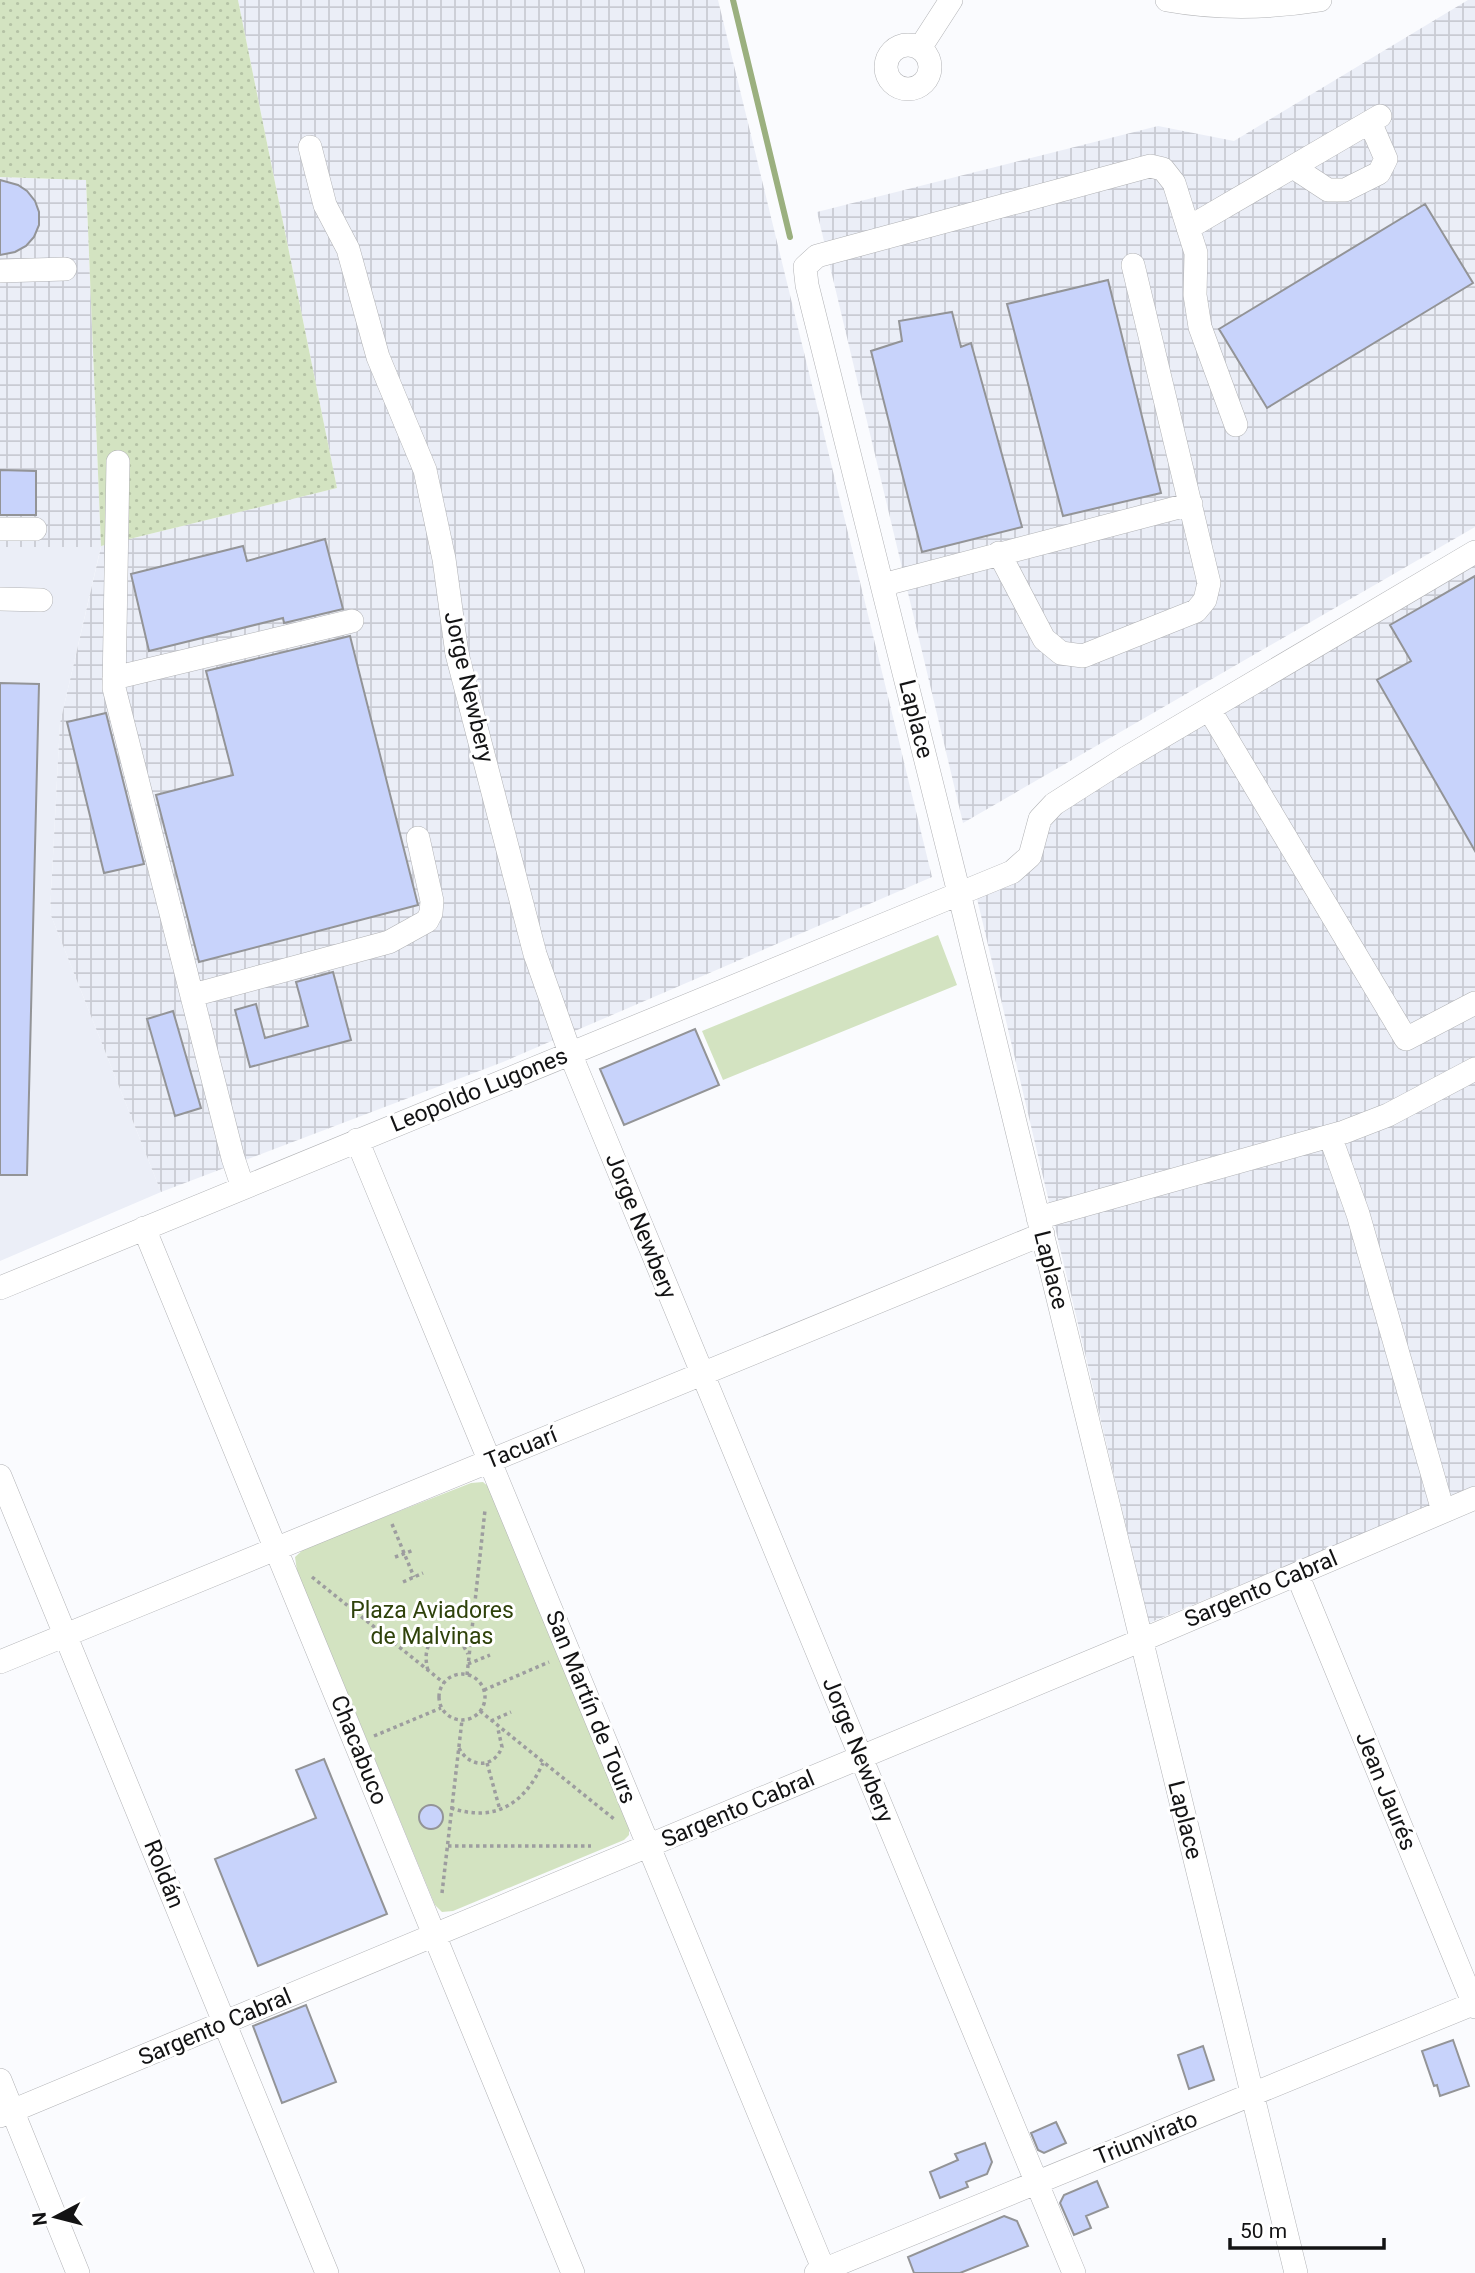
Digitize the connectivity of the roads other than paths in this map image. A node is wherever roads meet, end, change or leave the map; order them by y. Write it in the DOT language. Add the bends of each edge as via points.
graph roads {
  1 [pos="951,0"];
  2 [pos="1167,0"];
  3 [pos="1320,0"];
  4 [pos="920,48"];
  5 [pos="310,147"];
  6 [pos="1293,167"];
  7 [pos="1188,228"];
  8 [pos="1133,265"];
  9 [pos="65,270"];
  10 [pos="0,271"];
  11 [pos="1236,425"];
  12 [pos="118,462"];
  13 [pos="1191,504"];
  14 [pos="0,529"];
  15 [pos="34,529"];
  16 [pos="1475,552"];
  17 [pos="999,553"];
  18 [pos="882,585"];
  19 [pos="0,599"];
  20 [pos="41,600"];
  21 [pos="352,621"];
  22 [pos="114,678"];
  23 [pos="1209,709"];
  24 [pos="418,838"];
  25 [pos="959,892"];
  26 [pos="193,995"];
  27 [pos="1475,1003"];
  28 [pos="570,1053"];
  29 [pos="1475,1069"];
  30 [pos="1330,1136"];
  31 [pos="358,1140"];
  32 [pos="243,1188"];
  33 [pos="1040,1226"];
  34 [pos="144,1228"];
  35 [pos="0,1288"];
  36 [pos="702,1374"];
  37 [pos="490,1461"];
  38 [pos="0,1476"];
  39 [pos="1475,1498"];
  40 [pos="1443,1511"];
  41 [pos="276,1549"];
  42 [pos="1297,1574"];
  43 [pos="65,1635"];
  44 [pos="1142,1640"];
  45 [pos="0,1662"];
  46 [pos="861,1758"];
  47 [pos="649,1846"];
  48 [pos="435,1935"];
  49 [pos="1475,2005"];
  50 [pos="225,2022"];
  51 [pos="0,2080"];
  52 [pos="1252,2095"];
  53 [pos="6,2113"];
  54 [pos="1036,2183"];
  55 [pos="822,2272"];
  56 [pos="78,2273"];
  57 [pos="327,2273"];
  58 [pos="573,2273"];
  59 [pos="1074,2273"];
  60 [pos="1296,2273"];
  1 -- 4 [label="street"];
  2 -- 3 [label="street" via="1260,6"];
  5 -- 28 [label="street, Jorge Newbery" via="325,205 348,249 378,357 425,470 457,654 536,954"];
  6 -- 6 [label="street" via="1328,190 1345,190 1379,173 1386,159 1375,119"];
  6 -- 7 [label="street"];
  7 -- 11 [label="street" via="1196,253 1200,327"];
  7 -- 18 [label="street, Laplace" via="1174,183 1163,169 1150,166 817,257 805,267"];
  8 -- 13 [label="street"];
  9 -- 10 [label="street"];
  12 -- 22 [label="street"];
  13 -- 17 [label="street"];
  13 -- 17 [label="street" via="1209,583 1205,600 1196,611 1083,656 1061,653 1044,639"];
  14 -- 15 [label="street"];
  16 -- 23 [label="street, Leopoldo Lugones"];
  17 -- 18 [label="street"];
  18 -- 25 [label="street, Laplace"];
  19 -- 20 [label="street"];
  21 -- 22 [label="street"];
  22 -- 26 [label="street"];
  23 -- 25 [label="street, Leopoldo Lugones" via="1054,804 1040,819 1030,856 1012,872"];
  23 -- 27 [label="street" via="1406,1039"];
  24 -- 26 [label="street" via="432,901 427,921 389,942"];
  25 -- 28 [label="street, Leopoldo Lugones"];
  25 -- 33 [label="street, Laplace"];
  26 -- 32 [label="street"];
  28 -- 31 [label="street, Leopoldo Lugones"];
  28 -- 36 [label="street, Jorge Newbery"];
  29 -- 30 [label="street, Tacuarí" via="1388,1115"];
  30 -- 33 [label="street, Tacuarí"];
  30 -- 40 [label="street" via="1358,1214"];
  31 -- 32 [label="street, Leopoldo Lugones"];
  31 -- 37 [label="street, San Martín de Tours"];
  32 -- 34 [label="street, Leopoldo Lugones"];
  33 -- 36 [label="street, Tacuarí"];
  33 -- 44 [label="street, Laplace"];
  34 -- 35 [label="street, Leopoldo Lugones"];
  34 -- 41 [label="street, Chacabuco"];
  36 -- 37 [label="street, Tacuarí"];
  36 -- 46 [label="street, Jorge Newbery"];
  37 -- 41 [label="street, Tacuarí"];
  37 -- 47 [label="street, San Martín de Tours"];
  38 -- 43 [label="street, Roldán"];
  39 -- 40 [label="street, Sargento Cabral"];
  40 -- 42 [label="street, Sargento Cabral"];
  41 -- 43 [label="street, Tacuarí"];
  41 -- 48 [label="street, Chacabuco"];
  42 -- 44 [label="street, Sargento Cabral"];
  42 -- 49 [label="street, Jean Jaurés"];
  43 -- 45 [label="street, Tacuarí"];
  43 -- 50 [label="street, Roldán"];
  44 -- 46 [label="street, Sargento Cabral"];
  44 -- 52 [label="street, Laplace"];
  46 -- 47 [label="street, Sargento Cabral"];
  46 -- 54 [label="street, Jorge Newbery"];
  47 -- 48 [label="street, Sargento Cabral"];
  47 -- 55 [label="street, San Martín de Tours"];
  48 -- 50 [label="street, Sargento Cabral"];
  48 -- 58 [label="street, Chacabuco"];
  49 -- 52 [label="street, Triunvirato"];
  50 -- 53 [label="street, Sargento Cabral"];
  50 -- 57 [label="street, Roldán"];
  51 -- 53 [label="street"];
  52 -- 54 [label="street, Triunvirato"];
  52 -- 60 [label="street, Laplace"];
  53 -- 56 [label="street"];
  54 -- 55 [label="street, Triunvirato"];
  54 -- 59 [label="street, Jorge Newbery"];
}
